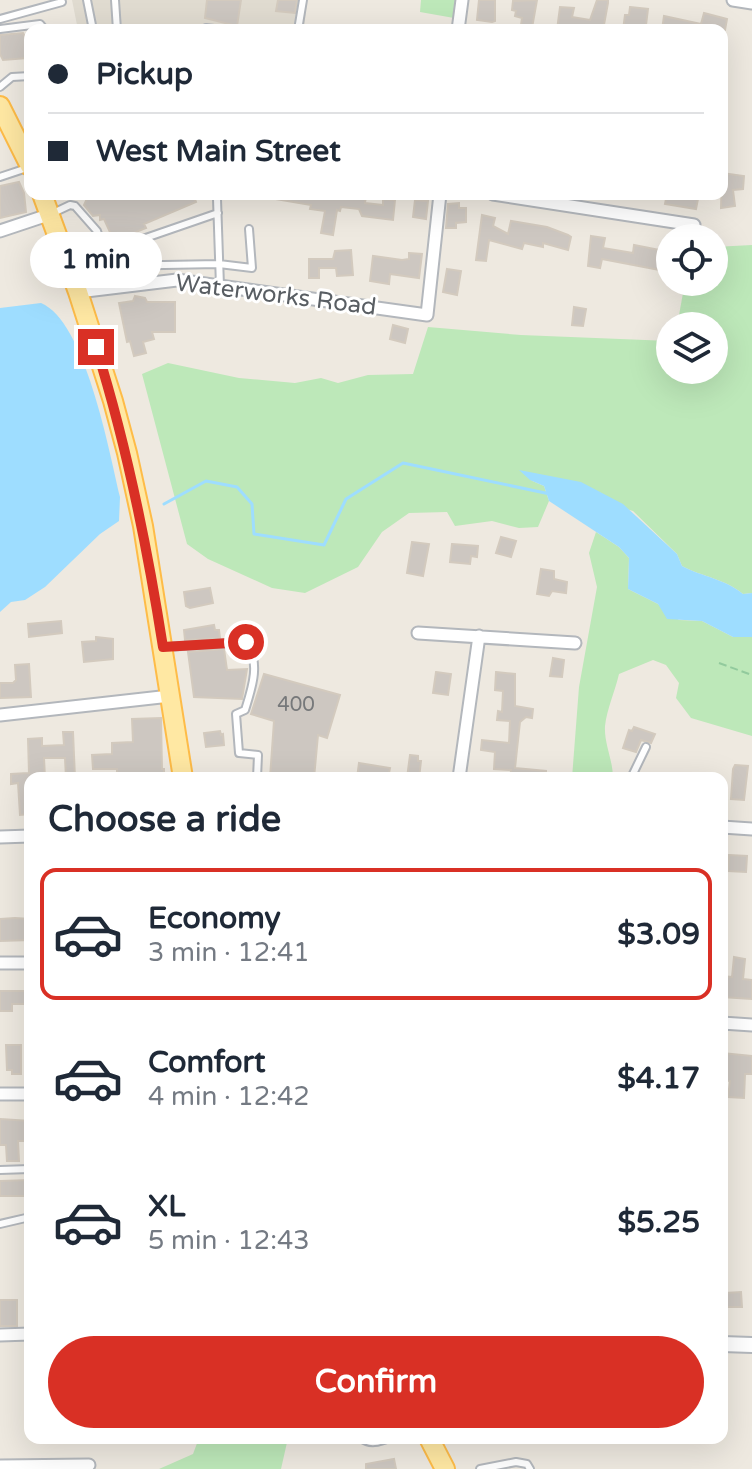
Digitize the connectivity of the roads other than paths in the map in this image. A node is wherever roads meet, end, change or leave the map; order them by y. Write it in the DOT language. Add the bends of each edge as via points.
graph roads {
  1 [pos="61,0"];
  2 [pos="87,0"];
  3 [pos="115,0"];
  4 [pos="303,0"];
  5 [pos="462,0"];
  6 [pos="733,0"];
  7 [pos="752,3"];
  8 [pos="0,19"];
  9 [pos="92,24"];
  10 [pos="117,24"];
  11 [pos="299,24"];
  12 [pos="459,24"];
  13 [pos="24,26"];
  14 [pos="0,29"];
  15 [pos="24,76"];
  16 [pos="0,87"];
  17 [pos="2,114"];
  18 [pos="24,156"];
  19 [pos="24,169"];
  20 [pos="0,177"];
  21 [pos="45,200"];
  22 [pos="215,200"];
  23 [pos="439,200"];
  24 [pos="532,200"];
  25 [pos="218,213"];
  26 [pos="51,214"];
  27 [pos="688,224"];
  28 [pos="249,229"];
  29 [pos="0,231"];
  30 [pos="105,252"];
  31 [pos="219,264"];
  32 [pos="220,286"];
  33 [pos="78,292"];
  34 [pos="418,633"];
  35 [pos="479,636"];
  36 [pos="575,643"];
  37 [pos="163,647"];
  38 [pos="170,696"];
  39 [pos="0,715"];
  40 [pos="646,747"];
  41 [pos="182,772"];
  42 [pos="257,772"];
  43 [pos="460,772"];
  44 [pos="634,772"];
  45 [pos="728,827"];
  46 [pos="752,829"];
  47 [pos="24,836"];
  48 [pos="0,837"];
  49 [pos="0,963"];
  50 [pos="24,963"];
  51 [pos="728,1023"];
  52 [pos="752,1025"];
  53 [pos="0,1094"];
  54 [pos="24,1094"];
  55 [pos="24,1169"];
  56 [pos="0,1170"];
  57 [pos="24,1218"];
  58 [pos="0,1224"];
  59 [pos="24,1334"];
  60 [pos="0,1335"];
  61 [pos="728,1344"];
  62 [pos="752,1345"];
  63 [pos="432,1444"];
  64 [pos="89,1465"];
  65 [pos="0,1466"];
  66 [pos="529,1467"];
  67 [pos="445,1469"];
  68 [pos="484,1469"];
  1 -- 8 [label="lane"];
  2 -- 9 [label="lane"];
  3 -- 10 [label="lane"];
  4 -- 11 [label="lane"];
  5 -- 12 [label="street"];
  6 -- 7 [label="street"];
  13 -- 14 [label="lane"];
  15 -- 16 [label="lane" via="12,77"];
  17 -- 18 [label="main road"];
  19 -- 20 [label="lane"];
  21 -- 26 [label="main road"];
  22 -- 25 [label="lane"];
  23 -- 32 [label="street, Waterworks Road" via="427,315"];
  24 -- 27 [label="street"];
  25 -- 30 [label="lane"];
  25 -- 31 [label="lane"];
  26 -- 29 [label="street"];
  26 -- 30 [label="lane" via="75,206 97,231"];
  26 -- 33 [label="main road"];
  28 -- 31 [label="lane" via="252,268"];
  30 -- 31 [label="lane" via="109,266"];
  31 -- 32 [label="lane"];
  32 -- 33 [label="street, Waterworks Road" via="177,280"];
  33 -- 37 [label="main road" via="127,453"];
  34 -- 35 [label="street"];
  35 -- 36 [label="street"];
  35 -- 43 [label="street"];
  37 -- 38 [label="main road"];
  37 -- 42 [label="lane" via="246,642 253,652 254,680 245,710 236,714 239,753 258,755"];
  38 -- 39 [label="street"];
  38 -- 41 [label="main road"];
  40 -- 44 [label="lane"];
  45 -- 46 [label="street"];
  47 -- 48 [label="street"];
  49 -- 50 [label="street"];
  51 -- 52 [label="street"];
  53 -- 54 [label="street"];
  55 -- 56 [label="lane"];
  57 -- 58 [label="lane"];
  59 -- 60 [label="street"];
  61 -- 62 [label="street"];
  63 -- 67 [label="main road"];
  64 -- 65 [label="street"];
  66 -- 68 [label="lane" via="516,1462"];
}
